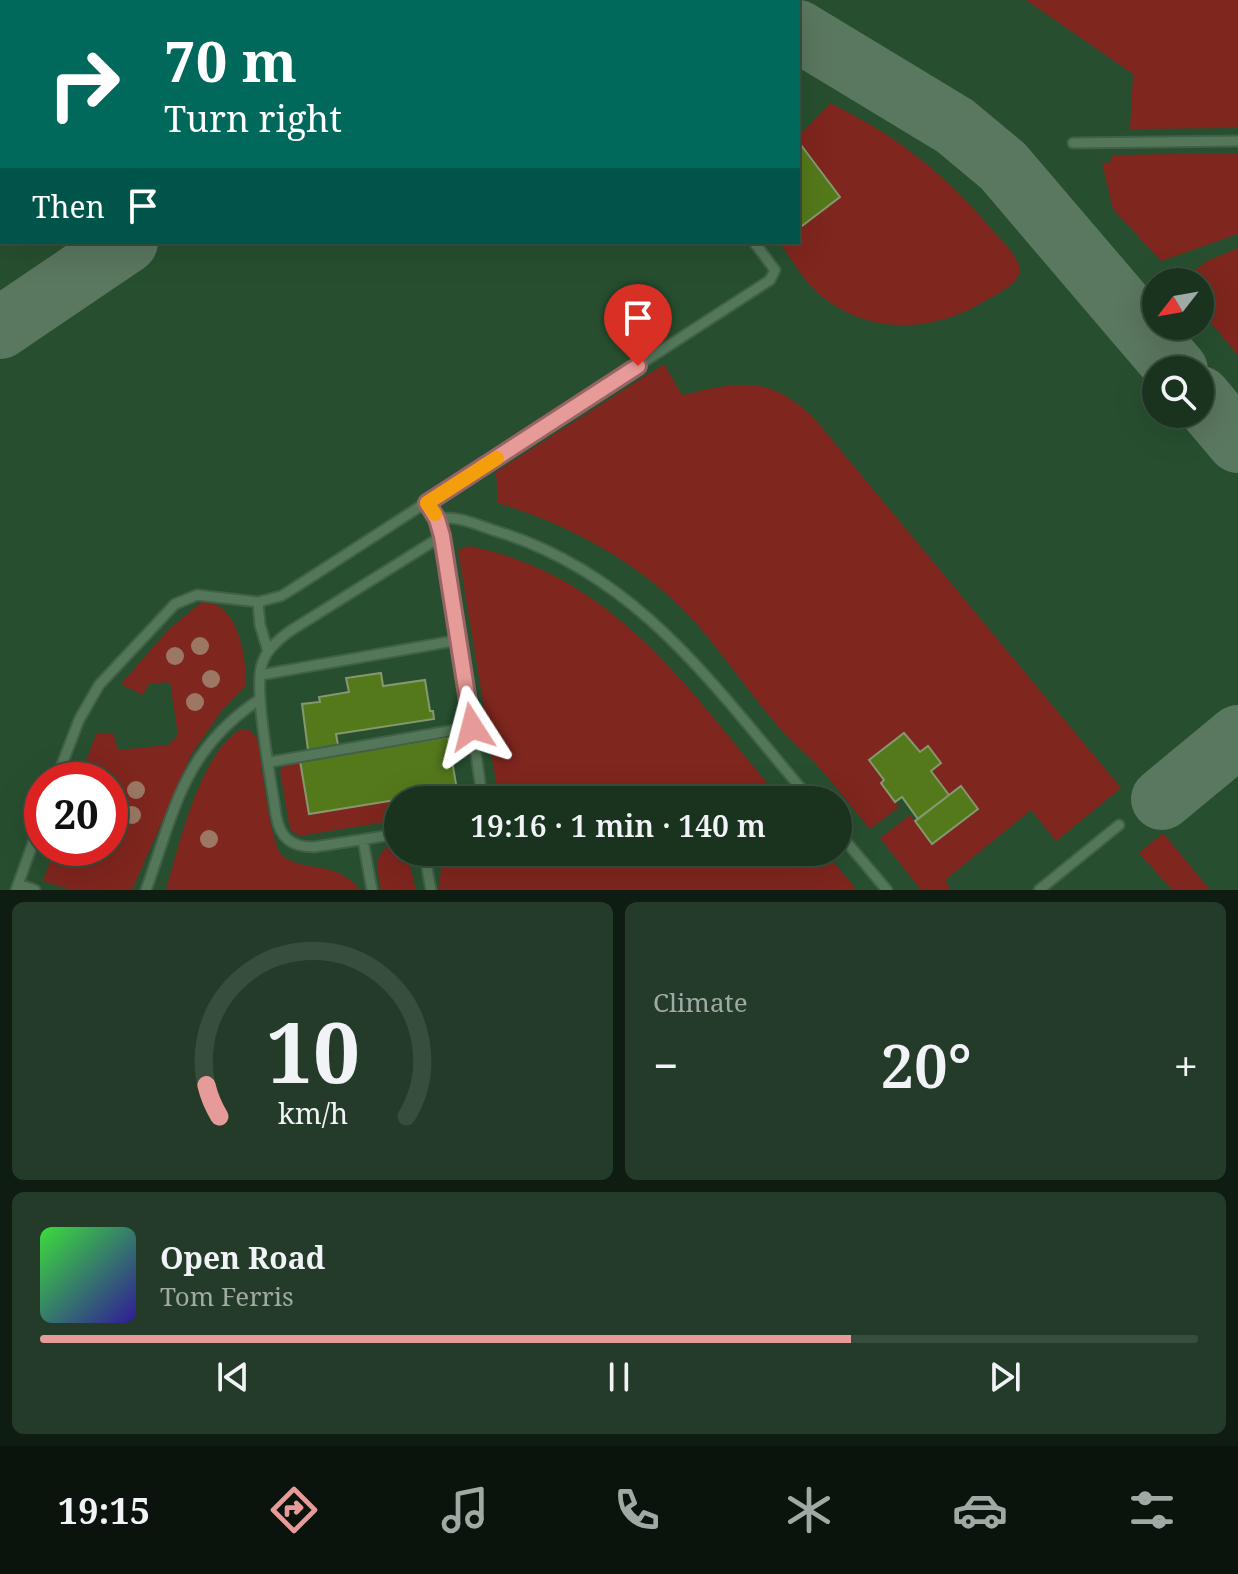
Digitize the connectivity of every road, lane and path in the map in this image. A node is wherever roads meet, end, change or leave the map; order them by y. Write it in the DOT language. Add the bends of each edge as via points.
graph roads {
  1 [pos="1238,141"];
  2 [pos="1073,143"];
  3 [pos="756,244"];
  4 [pos="427,503"];
  5 [pos="437,519"];
  6 [pos="442,536"];
  7 [pos="258,602"];
  8 [pos="459,640"];
  9 [pos="268,651"];
  10 [pos="260,675"];
  11 [pos="260,699"];
  12 [pos="472,727"];
  13 [pos="63,762"];
  14 [pos="270,762"];
  15 [pos="480,786"];
  16 [pos="799,786"];
  17 [pos="1119,825"];
  18 [pos="384,836"];
  19 [pos="363,840"];
  20 [pos="852,849"];
  21 [pos="25,866"];
  22 [pos="427,866"];
  23 [pos="17,887"];
  24 [pos="35,890"];
  25 [pos="146,890"];
  26 [pos="372,890"];
  27 [pos="431,890"];
  28 [pos="887,890"];
  29 [pos="1039,890"];
  1 -- 2 [label="lane"];
  3 -- 4 [label="lane" via="775,270 770,280"];
  4 -- 5 [label="lane"];
  4 -- 7 [label="lane" via="281,596"];
  5 -- 6 [label="lane"];
  5 -- 16 [label="lane" via="455,518 532,543 607,583 672,639"];
  6 -- 8 [label="lane"];
  6 -- 9 [label="lane" via="290,631"];
  7 -- 9 [label="lane"];
  7 -- 13 [label="lane" via="197,595 175,604 99,685"];
  8 -- 10 [label="lane"];
  8 -- 12 [label="lane"];
  9 -- 10 [label="lane"];
  10 -- 11 [label="lane"];
  11 -- 14 [label="lane"];
  11 -- 25 [label="lane" via="223,727 194,763"];
  12 -- 14 [label="lane"];
  12 -- 15 [label="lane"];
  14 -- 19 [label="lane" via="279,829 287,841 314,847"];
  17 -- 29 [label="lane"];
  18 -- 19 [label="lane"];
  19 -- 26 [label="lane"];
  20 -- 28 [label="lane"];
  21 -- 23 [label="lane"];
  22 -- 27 [label="lane"];
  23 -- 24 [label="lane"];
}
